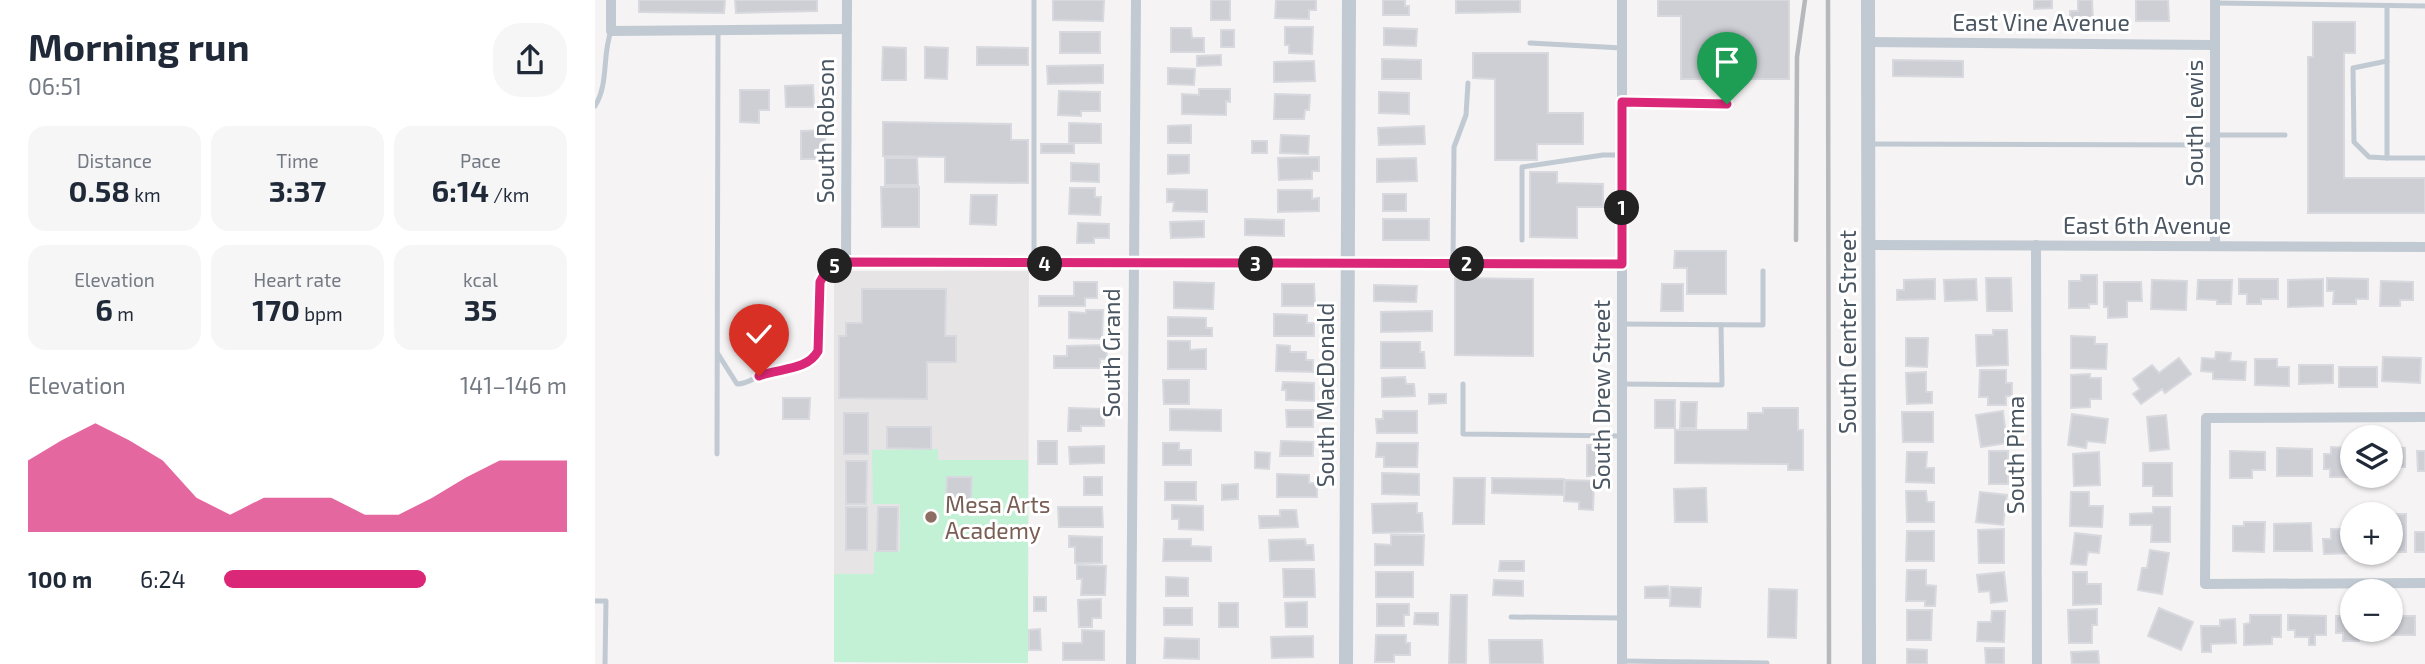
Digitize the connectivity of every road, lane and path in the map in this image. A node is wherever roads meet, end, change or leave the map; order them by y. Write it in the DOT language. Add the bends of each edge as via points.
graph roads {
  1 [pos="611,0"];
  2 [pos="846,0"];
  3 [pos="1034,0"];
  4 [pos="1136,0"];
  5 [pos="1349,0"];
  6 [pos="1622,0"];
  7 [pos="1868,0"];
  8 [pos="2215,1"];
  9 [pos="2372,3"];
  10 [pos="2387,6"];
  11 [pos="2425,6"];
  12 [pos="846,29"];
  13 [pos="718,30"];
  14 [pos="611,31"];
  15 [pos="1868,42"];
  16 [pos="1530,43"];
  17 [pos="2214,45"];
  18 [pos="1622,48"];
  19 [pos="2387,61"];
  20 [pos="1468,83"];
  21 [pos="1622,102"];
  22 [pos="1727,104"];
  23 [pos="595,106"];
  24 [pos="2285,135"];
  25 [pos="2215,140"];
  26 [pos="1870,144"];
  27 [pos="1622,155"];
  28 [pos="2387,158"];
  29 [pos="2425,158"];
  30 [pos="1522,240"];
  31 [pos="1870,245"];
  32 [pos="2036,245"];
  33 [pos="2215,246"];
  34 [pos="2425,247"];
  35 [pos="846,262"];
  36 [pos="1034,264"];
  37 [pos="1132,264"];
  38 [pos="1348,264"];
  39 [pos="1453,264"];
  40 [pos="1622,264"];
  41 [pos="1763,271"];
  42 [pos="1622,324"];
  43 [pos="1721,325"];
  44 [pos="717,353"];
  45 [pos="1462,384"];
  46 [pos="1622,384"];
  47 [pos="2425,417"];
  48 [pos="1622,436"];
  49 [pos="717,454"];
  50 [pos="2425,583"];
  51 [pos="595,601"];
  52 [pos="1511,617"];
  53 [pos="1622,618"];
  54 [pos="1622,662"];
  55 [pos="1767,663"];
  56 [pos="605,664"];
  57 [pos="1131,664"];
  58 [pos="1346,664"];
  59 [pos="1868,664"];
  60 [pos="2037,664"];
  1 -- 14 [label="street"];
  2 -- 12 [label="street, South Robson"];
  3 -- 36 [label="lane"];
  4 -- 37 [label="street, South Grand"];
  5 -- 38 [label="street, South MacDonald"];
  6 -- 18 [label="street, South Drew Street"];
  7 -- 15 [label="street, South Center Street"];
  8 -- 9 [label="lane"];
  8 -- 17 [label="street, South Lewis"];
  9 -- 10 [label="lane"];
  10 -- 11 [label="lane"];
  10 -- 19 [label="lane"];
  12 -- 13 [label="street"];
  12 -- 35 [label="street, South Robson"];
  13 -- 14 [label="street"];
  13 -- 44 [label="lane"];
  14 -- 23 [label="lane" via="603,90"];
  15 -- 17 [label="street, East Vine Avenue"];
  15 -- 26 [label="street, South Center Street"];
  16 -- 18 [label="lane"];
  17 -- 25 [label="street, South Lewis"];
  18 -- 21 [label="street, South Drew Street"];
  19 -- 28 [label="lane"];
  19 -- 28 [label="lane" via="2353,68 2354,142 2368,157"];
  20 -- 39 [label="lane" via="1466,115 1454,147"];
  21 -- 22 [label="lane"];
  21 -- 27 [label="street, South Drew Street"];
  24 -- 25 [label="lane"];
  25 -- 26 [label="lane"];
  25 -- 33 [label="street, South Lewis"];
  26 -- 31 [label="street, South Center Street"];
  27 -- 30 [label="lane" via="1522,167"];
  27 -- 40 [label="street, South Drew Street"];
  28 -- 29 [label="lane"];
  31 -- 32 [label="street, East 6th Avenue"];
  31 -- 59 [label="street, South Center Street"];
  32 -- 33 [label="street, East 6th Avenue"];
  32 -- 60 [label="street, South Pima"];
  33 -- 34 [label="street, East 6th Avenue"];
  35 -- 36 [label="street"];
  35 -- 44 [label="lane" via="826,271 820,282 814,359 737,384"];
  36 -- 37 [label="street"];
  37 -- 38 [label="street"];
  37 -- 57 [label="street, South Grand"];
  38 -- 39 [label="street"];
  38 -- 58 [label="street, South MacDonald"];
  39 -- 40 [label="street"];
  40 -- 42 [label="street, South Drew Street"];
  41 -- 43 [label="lane" via="1763,325"];
  42 -- 43 [label="lane"];
  42 -- 46 [label="street, South Drew Street"];
  43 -- 46 [label="lane" via="1722,385"];
  44 -- 49 [label="lane"];
  45 -- 48 [label="lane" via="1463,434"];
  46 -- 48 [label="street, South Drew Street"];
  47 -- 50 [label="street" via="2206,418 2204,584"];
  48 -- 53 [label="street, South Drew Street"];
  51 -- 56 [label="lane" via="606,601"];
  52 -- 53 [label="lane"];
  53 -- 54 [label="street, South Drew Street"];
  54 -- 55 [label="lane"];
}
